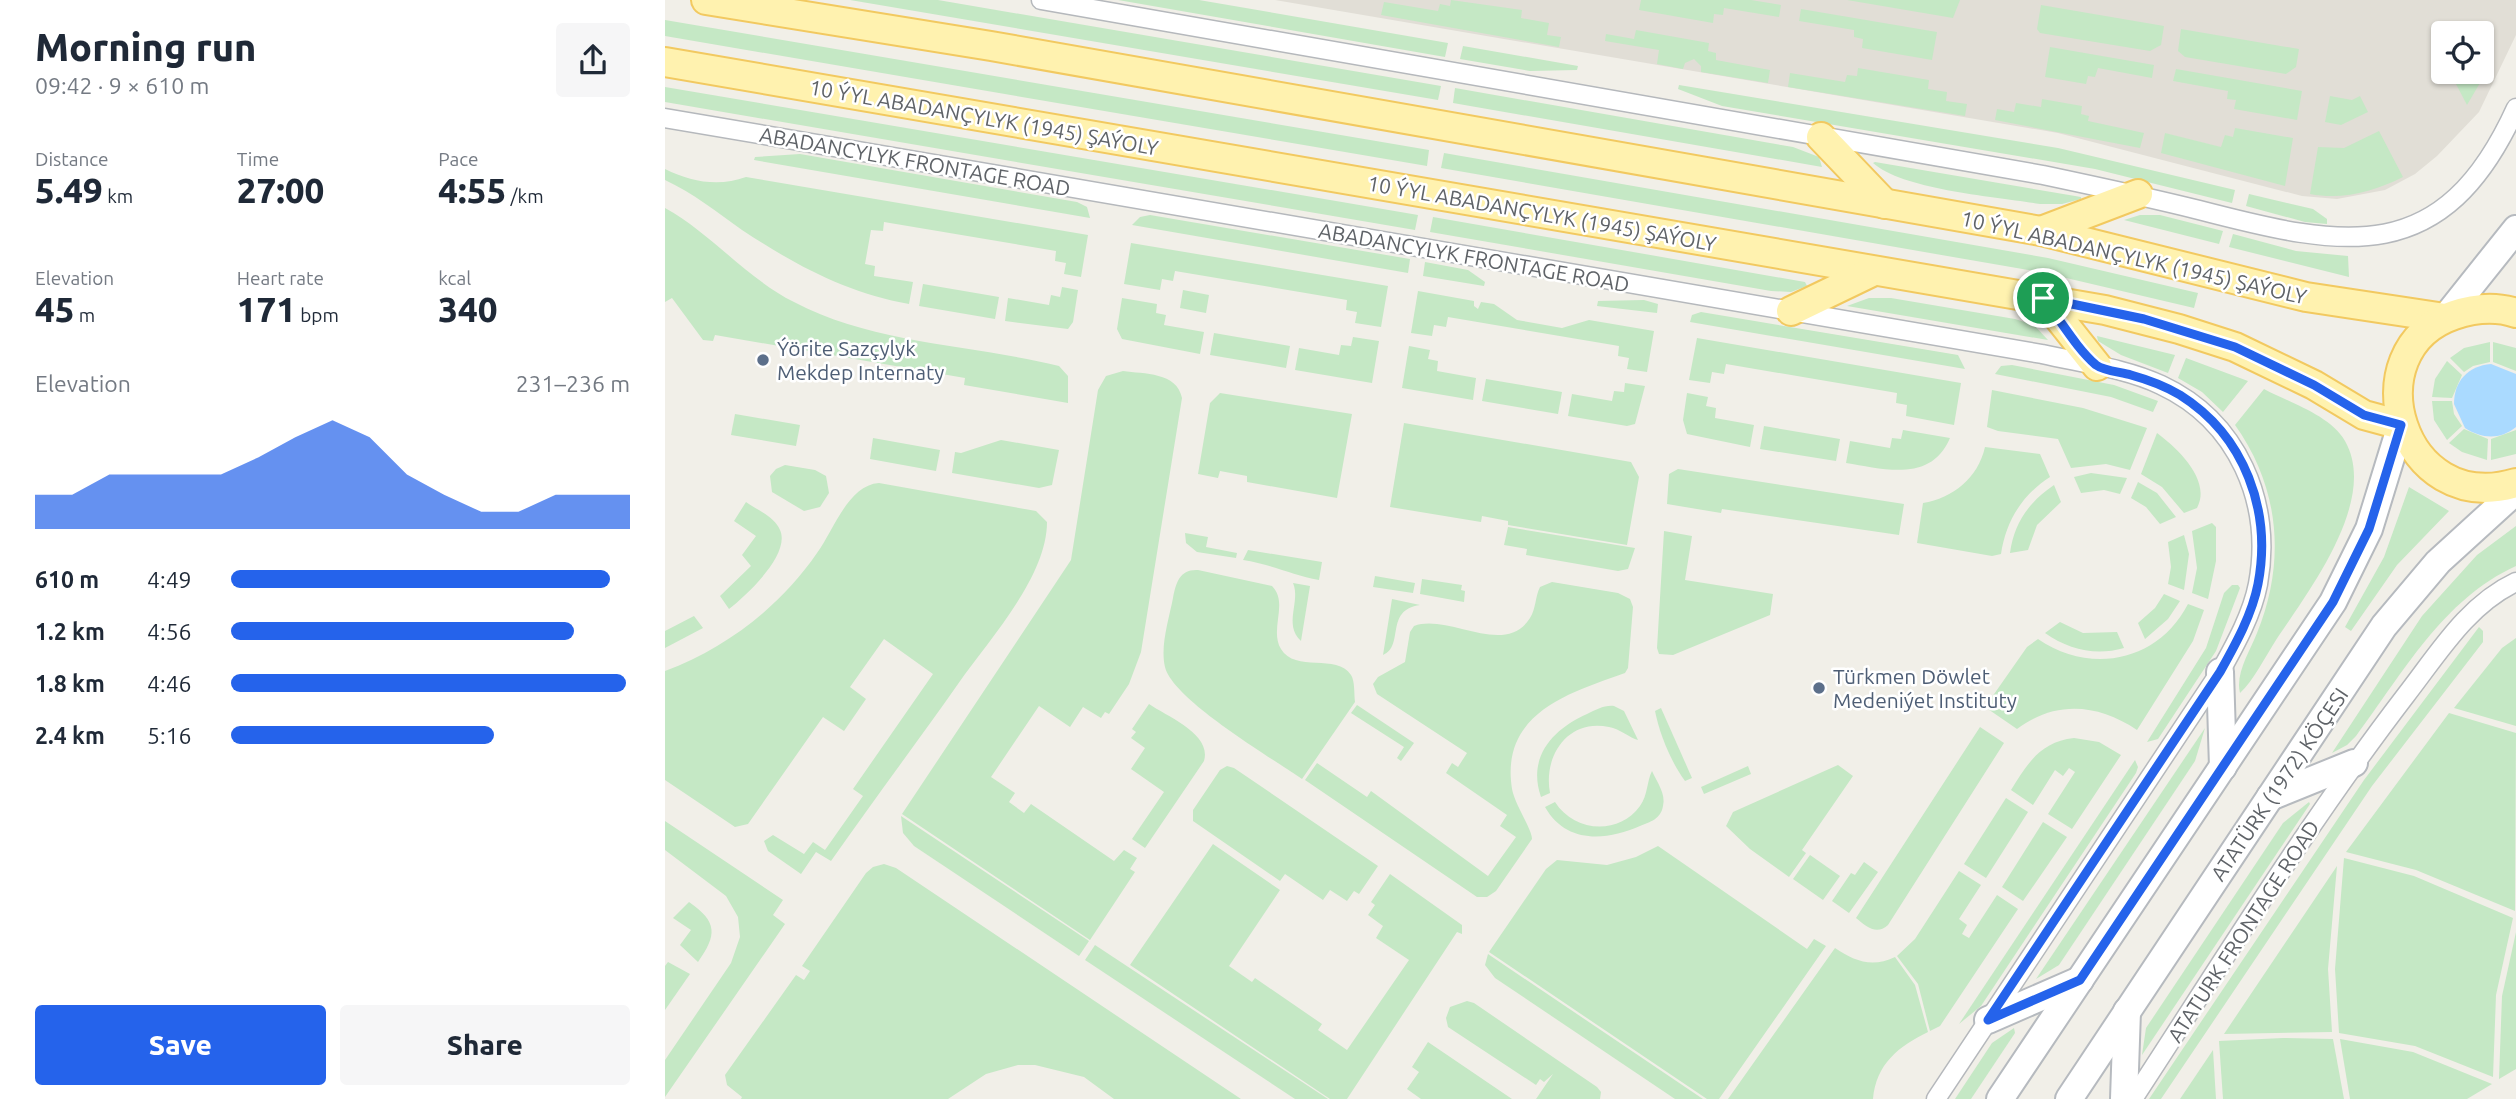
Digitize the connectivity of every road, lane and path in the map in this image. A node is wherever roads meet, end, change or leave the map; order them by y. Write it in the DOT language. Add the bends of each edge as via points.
graph roads {
  1 [pos="706,0"];
  2 [pos="1041,0"];
  3 [pos="665,62"];
  4 [pos="2516,108"];
  5 [pos="665,118"];
  6 [pos="1821,137"];
  7 [pos="2138,194"];
  8 [pos="1885,204"];
  9 [pos="2516,229"];
  10 [pos="2041,232"];
  11 [pos="1874,271"];
  12 [pos="2043,298"];
  13 [pos="1791,311"];
  14 [pos="2516,313"];
  15 [pos="2445,318"];
  16 [pos="2097,366"];
  17 [pos="2401,425"];
  18 [pos="2516,484"];
  19 [pos="2516,491"];
  20 [pos="2516,582"];
  21 [pos="2220,672"];
  22 [pos="2354,764"];
  23 [pos="2223,767"];
  24 [pos="2270,797"];
  25 [pos="2080,980"];
  26 [pos="2127,1012"];
  27 [pos="1988,1020"];
  28 [pos="1935,1099"];
  29 [pos="2000,1099"];
  30 [pos="2069,1099"];
  31 [pos="2124,1099"];
  32 [pos="2133,1099"];
  1 -- 8 [label="main road, 10 ÝYL ABADANÇYLYK (1945) ŞAÝOLY"];
  2 -- 6 [label="street"];
  3 -- 11 [label="main road, 10 ÝYL ABADANÇYLYK (1945) ŞAÝOLY"];
  4 -- 7 [label="street" via="2464,192 2412,224 2367,237 2332,239 2284,232"];
  5 -- 13 [label="street, ABADANCYLYK FRONTAGE ROAD"];
  6 -- 7 [label="street"];
  6 -- 8 [label="main road"];
  7 -- 10 [label="main road"];
  8 -- 10 [label="main road, 10 ÝYL ABADANÇYLYK (1945) ŞAÝOLY"];
  9 -- 15 [label="main road"];
  10 -- 15 [label="main road, 10 ÝYL ABADANÇYLYK (1945) ŞAÝOLY" via="2307,297"];
  11 -- 12 [label="main road, 10 ÝYL ABADANÇYLYK (1945) ŞAÝOLY"];
  11 -- 13 [label="main road"];
  12 -- 16 [label="main road"];
  12 -- 17 [label="main road, 10 ÝYL ABADANÇYLYK (1945) ŞAÝOLY" via="2144,319 2235,347 2364,415"];
  13 -- 16 [label="street, ABADANCYLYK FRONTAGE ROAD"];
  14 -- 15 [label="main road" via="2473,309"];
  15 -- 17 [label="main road" via="2425,333 2400,376"];
  16 -- 21 [label="street, ABADANCYLYK FRONTAGE ROAD" via="2159,384 2181,396 2208,416 2246,469 2260,510 2262,551 2253,598"];
  17 -- 18 [label="main road" via="2416,453 2439,474 2467,487 2499,489"];
  17 -- 23 [label="main road" via="2369,529 2339,590"];
  19 -- 24 [label="main road, ATATÜRK (1972) KÖÇESI" via="2412,591"];
  20 -- 22 [label="street, ATATURK FRONTAGE ROAD" via="2459,626"];
  21 -- 23 [label="main road"];
  21 -- 27 [label="street, ABADANCYLYK FRONTAGE ROAD"];
  22 -- 24 [label="main road"];
  22 -- 32 [label="street, ATATURK FRONTAGE ROAD"];
  23 -- 25 [label="main road"];
  24 -- 26 [label="main road, ATATÜRK (1972) KÖÇESI"];
  25 -- 27 [label="main road"];
  25 -- 29 [label="main road"];
  26 -- 30 [label="main road, ATATÜRK (1972) KÖÇESI"];
  26 -- 31 [label="main road"];
  27 -- 28 [label="street, ABADANCYLYK FRONTAGE ROAD"];
}
